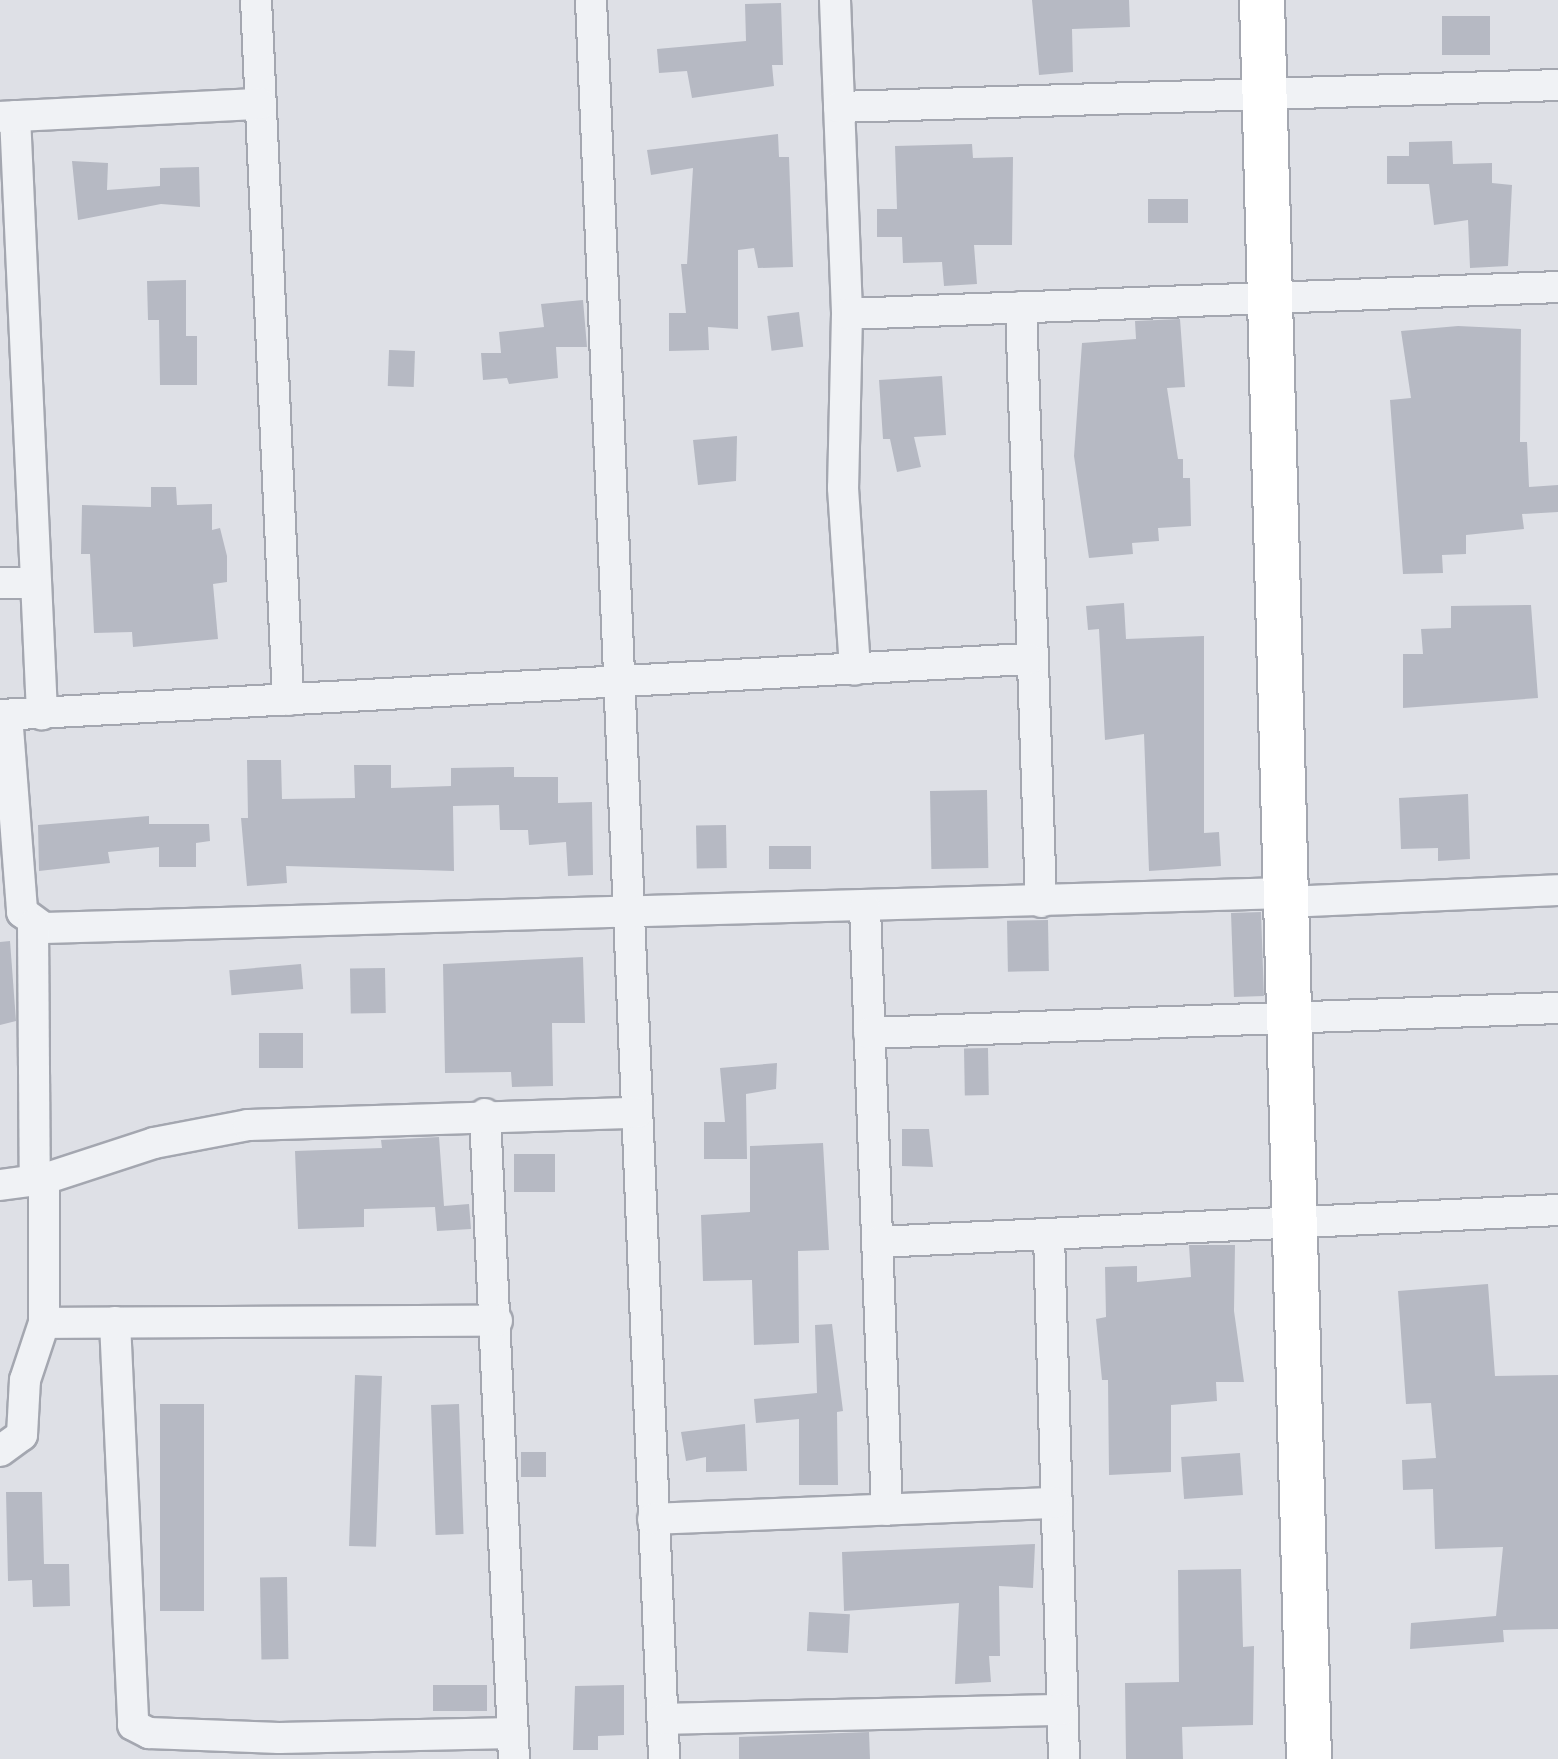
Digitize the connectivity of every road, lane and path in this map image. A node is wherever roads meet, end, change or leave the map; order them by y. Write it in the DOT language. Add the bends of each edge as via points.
graph roads {
  1 [pos="256,0"];
  2 [pos="591,0"];
  3 [pos="835,0"];
  4 [pos="1262,0"];
  5 [pos="1558,85"];
  6 [pos="1264,94"];
  7 [pos="261,104"];
  8 [pos="839,107"];
  9 [pos="8,116"];
  10 [pos="1558,287"];
  11 [pos="1270,297"];
  12 [pos="1021,307"];
  13 [pos="847,314"];
  14 [pos="13,370"];
  15 [pos="0,583"];
  16 [pos="36,583"];
  17 [pos="1029,659"];
  18 [pos="855,670"];
  19 [pos="619,682"];
  20 [pos="288,700"];
  21 [pos="42,714"];
  22 [pos="4,715"];
  23 [pos="1558,890"];
  24 [pos="1286,898"];
  25 [pos="1041,902"];
  26 [pos="865,908"];
  27 [pos="629,909"];
  28 [pos="33,925"];
  29 [pos="1558,1008"];
  30 [pos="1289,1021"];
  31 [pos="869,1033"];
  32 [pos="637,1113"];
  33 [pos="485,1114"];
  34 [pos="40,1180"];
  35 [pos="0,1185"];
  36 [pos="1558,1210"];
  37 [pos="1294,1224"];
  38 [pos="1049,1235"];
  39 [pos="877,1242"];
  40 [pos="497,1321"];
  41 [pos="115,1322"];
  42 [pos="44,1323"];
  43 [pos="0,1451"];
  44 [pos="1055,1503"];
  45 [pos="887,1510"];
  46 [pos="653,1519"];
  47 [pos="1062,1710"];
  48 [pos="663,1719"];
  49 [pos="514,1746"];
  50 [pos="280,1749"];
  51 [pos="664,1759"];
  52 [pos="1064,1759"];
  53 [pos="1309,1759"];
  1 -- 7 [label="street"];
  2 -- 19 [label="street"];
  3 -- 8 [label="street"];
  4 -- 6 [label="street"];
  5 -- 6 [label="street"];
  6 -- 8 [label="street"];
  6 -- 11 [label="street"];
  7 -- 9 [label="street"];
  7 -- 20 [label="street"];
  8 -- 13 [label="street"];
  9 -- 14 [label="street"];
  10 -- 11 [label="street"];
  11 -- 12 [label="street"];
  11 -- 24 [label="street"];
  12 -- 13 [label="street"];
  12 -- 17 [label="street"];
  13 -- 18 [label="street" via="843,488"];
  14 -- 16 [label="street"];
  15 -- 16 [label="street"];
  16 -- 21 [label="street"];
  17 -- 18 [label="street"];
  17 -- 25 [label="street"];
  18 -- 19 [label="street"];
  19 -- 20 [label="street"];
  19 -- 27 [label="street"];
  20 -- 21 [label="street"];
  21 -- 22 [label="street"];
  22 -- 28 [label="street" via="22,912"];
  23 -- 24 [label="street"];
  24 -- 25 [label="street"];
  24 -- 30 [label="street"];
  25 -- 26 [label="street"];
  26 -- 27 [label="street"];
  26 -- 31 [label="street"];
  27 -- 28 [label="street"];
  27 -- 32 [label="street"];
  28 -- 34 [label="street"];
  29 -- 30 [label="street"];
  30 -- 31 [label="street"];
  30 -- 37 [label="street"];
  31 -- 39 [label="street"];
  32 -- 33 [label="street"];
  32 -- 46 [label="street"];
  33 -- 34 [label="street" via="248,1125 154,1143"];
  33 -- 40 [label="street"];
  34 -- 35 [label="street"];
  34 -- 42 [label="street"];
  36 -- 37 [label="street"];
  37 -- 38 [label="street"];
  37 -- 53 [label="street"];
  38 -- 39 [label="street"];
  38 -- 44 [label="street"];
  39 -- 45 [label="street"];
  40 -- 41 [label="street"];
  40 -- 49 [label="street"];
  41 -- 42 [label="street"];
  41 -- 50 [label="street" via="133,1725 149,1733"];
  42 -- 43 [label="street" via="25,1380 22,1435"];
  44 -- 45 [label="street"];
  44 -- 47 [label="street"];
  45 -- 46 [label="street"];
  46 -- 48 [label="street"];
  47 -- 48 [label="street"];
  47 -- 52 [label="street"];
  48 -- 51 [label="street"];
  49 -- 50 [label="street"];
}
